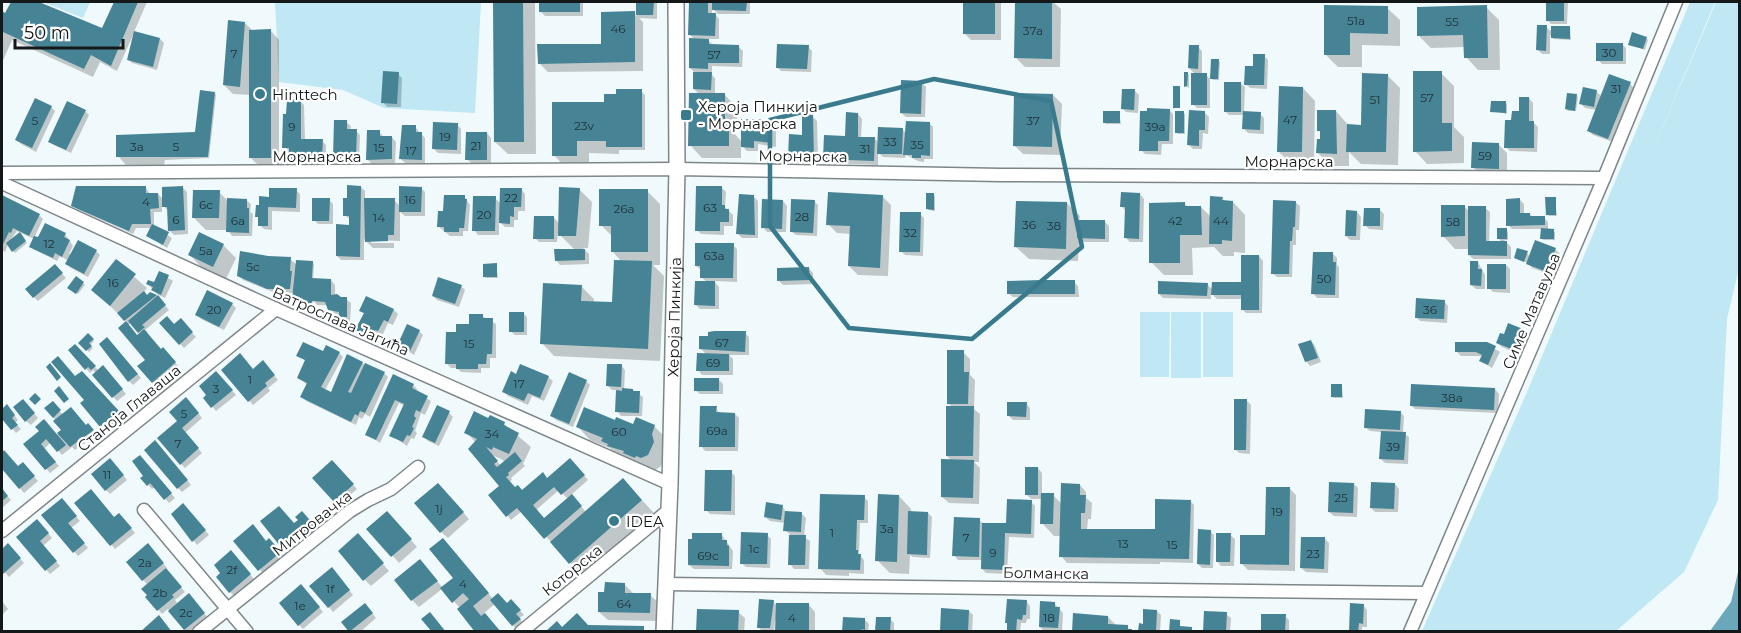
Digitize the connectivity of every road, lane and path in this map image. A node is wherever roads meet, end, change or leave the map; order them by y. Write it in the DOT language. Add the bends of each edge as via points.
graph roads {
  1 [pos="676,2"];
  2 [pos="1676,2"];
  3 [pos="677,168"];
  4 [pos="2,173"];
  5 [pos="1604,178"];
  6 [pos="2,183"];
  7 [pos="276,309"];
  8 [pos="418,467"];
  9 [pos="670,484"];
  10 [pos="144,510"];
  11 [pos="669,510"];
  12 [pos="2,531"];
  13 [pos="665,584"];
  14 [pos="1426,593"];
  15 [pos="227,609"];
  16 [pos="199,632"];
  17 [pos="247,632"];
  18 [pos="521,632"];
  19 [pos="664,632"];
  20 [pos="1410,632"];
  1 -- 3 [label="street, Хероја Пинкија"];
  2 -- 5 [label="street, Симе Матавуља"];
  3 -- 4 [label="street, Морнарска"];
  3 -- 5 [label="street, Морнарска" via="1002,176"];
  3 -- 9 [label="street, Хероја Пинкија"];
  5 -- 14 [label="street, Симе Матавуља"];
  6 -- 7 [label="street, Ватрослава Јагића"];
  7 -- 9 [label="street, Ватрослава Јагића"];
  7 -- 12 [label="street, Станоја Главаша"];
  8 -- 15 [label="street, Митровачка" via="391,489 350,511"];
  9 -- 11 [label="street, Хероја Пинкија"];
  10 -- 15 [label="street"];
  11 -- 13 [label="street, Хероја Пинкија"];
  11 -- 18 [label="street, Которска"];
  13 -- 14 [label="street, Болманска"];
  13 -- 19 [label="street, Хероја Пинкија"];
  14 -- 20 [label="street, Симе Матавуља"];
  15 -- 16 [label="street, Митровачка"];
  15 -- 17 [label="street"];
}
